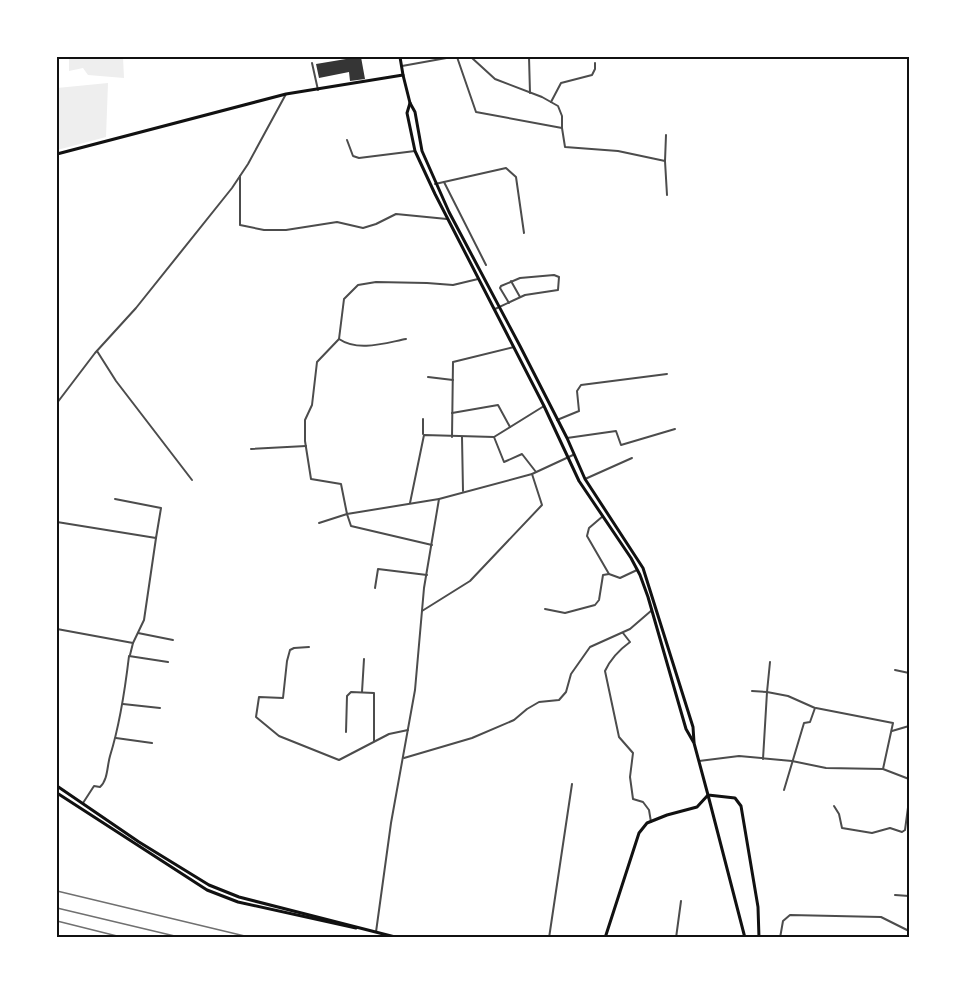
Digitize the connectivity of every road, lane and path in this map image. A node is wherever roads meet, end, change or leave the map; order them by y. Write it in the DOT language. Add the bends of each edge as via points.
graph roads {
  1 [pos="400,57"];
  2 [pos="452,57"];
  3 [pos="456,57"];
  4 [pos="463,57"];
  5 [pos="529,57"];
  6 [pos="312,63"];
  7 [pos="595,63"];
  8 [pos="402,66"];
  9 [pos="403,75"];
  10 [pos="318,90"];
  11 [pos="530,93"];
  12 [pos="286,94"];
  13 [pos="551,102"];
  14 [pos="410,103"];
  15 [pos="562,128"];
  16 [pos="666,135"];
  17 [pos="347,140"];
  18 [pos="415,151"];
  19 [pos="57,154"];
  20 [pos="665,161"];
  21 [pos="240,176"];
  22 [pos="444,182"];
  23 [pos="435,184"];
  24 [pos="667,195"];
  25 [pos="450,218"];
  26 [pos="524,233"];
  27 [pos="486,265"];
  28 [pos="479,279"];
  29 [pos="511,281"];
  30 [pos="500,287"];
  31 [pos="491,291"];
  32 [pos="520,297"];
  33 [pos="508,303"];
  34 [pos="500,307"];
  35 [pos="495,309"];
  36 [pos="339,339"];
  37 [pos="406,339"];
  38 [pos="514,347"];
  39 [pos="97,351"];
  40 [pos="667,374"];
  41 [pos="428,377"];
  42 [pos="453,380"];
  43 [pos="57,403"];
  44 [pos="544,406"];
  45 [pos="452,413"];
  46 [pos="423,419"];
  47 [pos="556,420"];
  48 [pos="510,427"];
  49 [pos="675,429"];
  50 [pos="423,435"];
  51 [pos="452,437"];
  52 [pos="462,437"];
  53 [pos="494,437"];
  54 [pos="567,438"];
  55 [pos="306,446"];
  56 [pos="251,449"];
  57 [pos="574,455"];
  58 [pos="567,458"];
  59 [pos="632,458"];
  60 [pos="537,472"];
  61 [pos="532,474"];
  62 [pos="585,479"];
  63 [pos="192,480"];
  64 [pos="464,492"];
  65 [pos="115,499"];
  66 [pos="439,499"];
  67 [pos="410,503"];
  68 [pos="347,513"];
  69 [pos="603,516"];
  70 [pos="57,522"];
  71 [pos="319,523"];
  72 [pos="156,538"];
  73 [pos="432,545"];
  74 [pos="638,570"];
  75 [pos="609,574"];
  76 [pos="427,575"];
  77 [pos="375,588"];
  78 [pos="545,609"];
  79 [pos="652,610"];
  80 [pos="422,611"];
  81 [pos="57,629"];
  82 [pos="137,633"];
  83 [pos="623,633"];
  84 [pos="173,640"];
  85 [pos="133,643"];
  86 [pos="309,647"];
  87 [pos="668,647"];
  88 [pos="663,649"];
  89 [pos="129,656"];
  90 [pos="364,659"];
  91 [pos="168,662"];
  92 [pos="770,662"];
  93 [pos="895,670"];
  94 [pos="909,673"];
  95 [pos="752,691"];
  96 [pos="362,692"];
  97 [pos="767,692"];
  98 [pos="123,704"];
  99 [pos="159,708"];
  100 [pos="815,708"];
  101 [pos="909,726"];
  102 [pos="408,730"];
  103 [pos="890,731"];
  104 [pos="346,732"];
  105 [pos="116,738"];
  106 [pos="374,741"];
  107 [pos="152,743"];
  108 [pos="694,743"];
  109 [pos="404,758"];
  110 [pos="763,759"];
  111 [pos="699,761"];
  112 [pos="792,761"];
  113 [pos="883,769"];
  114 [pos="909,779"];
  115 [pos="572,784"];
  116 [pos="57,786"];
  117 [pos="784,790"];
  118 [pos="57,793"];
  119 [pos="708,795"];
  120 [pos="909,800"];
  121 [pos="83,803"];
  122 [pos="834,806"];
  123 [pos="651,822"];
  124 [pos="895,895"];
  125 [pos="909,896"];
  126 [pos="681,901"];
  127 [pos="909,931"];
  128 [pos="376,932"];
  129 [pos="399,938"];
  130 [pos="549,938"];
  131 [pos="605,938"];
  132 [pos="676,938"];
  133 [pos="745,938"];
  134 [pos="759,938"];
  135 [pos="780,938"];
  1 -- 8 [label="main road"];
  2 -- 8 [label="street"];
  3 -- 15 [label="street" via="476,112"];
  4 -- 11 [label="street" via="472,58 495,79"];
  5 -- 11 [label="street"];
  6 -- 10 [label="street"];
  7 -- 13 [label="street" via="592,75 561,83"];
  8 -- 9 [label="main road"];
  9 -- 10 [label="main road"];
  9 -- 14 [label="main road"];
  10 -- 12 [label="main road"];
  11 -- 13 [label="street"];
  12 -- 19 [label="main road"];
  12 -- 21 [label="street"];
  13 -- 15 [label="street" via="558,106"];
  14 -- 18 [label="main road" via="407,114"];
  14 -- 23 [label="main road"];
  15 -- 20 [label="street" via="565,147 618,151"];
  16 -- 20 [label="street"];
  17 -- 18 [label="street" via="353,156 359,158"];
  18 -- 25 [label="main road"];
  20 -- 24 [label="street"];
  21 -- 25 [label="street" via="240,225 264,230 337,222 363,228 396,214"];
  21 -- 39 [label="street"];
  22 -- 23 [label="street"];
  22 -- 26 [label="street" via="506,168 516,177"];
  22 -- 27 [label="street"];
  23 -- 25 [label="main road"];
  25 -- 28 [label="main road"];
  25 -- 31 [label="main road"];
  28 -- 35 [label="main road"];
  28 -- 36 [label="street" via="453,285 358,285 344,299"];
  29 -- 30 [label="street"];
  29 -- 32 [label="street"];
  29 -- 32 [label="street" via="559,277 558,290"];
  30 -- 31 [label="street"];
  30 -- 33 [label="street"];
  31 -- 34 [label="main road"];
  32 -- 33 [label="street"];
  33 -- 34 [label="street"];
  34 -- 35 [label="street"];
  34 -- 47 [label="main road"];
  35 -- 38 [label="main road"];
  36 -- 37 [label="street" via="366,346"];
  36 -- 55 [label="street" via="317,362 312,405 305,420"];
  38 -- 42 [label="street" via="453,362"];
  38 -- 44 [label="main road"];
  39 -- 43 [label="street"];
  39 -- 63 [label="street"];
  40 -- 47 [label="street" via="581,385 577,391 579,411"];
  41 -- 42 [label="street"];
  42 -- 45 [label="street"];
  44 -- 48 [label="street"];
  44 -- 58 [label="main road"];
  45 -- 48 [label="street" via="498,405"];
  45 -- 51 [label="street"];
  46 -- 50 [label="street"];
  47 -- 54 [label="main road"];
  48 -- 53 [label="street"];
  49 -- 54 [label="street" via="621,445 616,430"];
  50 -- 51 [label="street"];
  50 -- 67 [label="street"];
  51 -- 52 [label="street"];
  52 -- 53 [label="street"];
  52 -- 64 [label="street"];
  53 -- 60 [label="street" via="504,462 522,454"];
  54 -- 57 [label="main road"];
  55 -- 56 [label="street"];
  55 -- 68 [label="street" via="311,479 341,484"];
  57 -- 58 [label="street"];
  57 -- 62 [label="main road"];
  58 -- 60 [label="street"];
  58 -- 69 [label="main road"];
  59 -- 62 [label="street"];
  60 -- 61 [label="street"];
  61 -- 64 [label="street"];
  61 -- 80 [label="street" via="542,505 470,581"];
  62 -- 87 [label="main road" via="643,568"];
  64 -- 66 [label="street"];
  65 -- 72 [label="street" via="161,508"];
  66 -- 67 [label="street"];
  66 -- 73 [label="street"];
  67 -- 68 [label="street"];
  68 -- 71 [label="street"];
  68 -- 73 [label="street" via="351,526"];
  69 -- 74 [label="main road"];
  69 -- 75 [label="street" via="586,536"];
  70 -- 72 [label="street"];
  72 -- 82 [label="street" via="144,620"];
  73 -- 76 [label="street"];
  74 -- 75 [label="street" via="620,578"];
  74 -- 79 [label="main road"];
  75 -- 78 [label="street" via="603,575 595,605 565,613"];
  76 -- 77 [label="street" via="378,569"];
  76 -- 80 [label="street"];
  79 -- 83 [label="street"];
  79 -- 88 [label="main road"];
  80 -- 102 [label="street"];
  81 -- 85 [label="street"];
  82 -- 84 [label="street"];
  82 -- 85 [label="street"];
  83 -- 109 [label="street" via="590,647 559,700 539,702 514,720 472,738"];
  83 -- 123 [label="street" via="630,642 604,671 619,737 633,753 633,799 643,802"];
  85 -- 89 [label="street"];
  86 -- 106 [label="street" via="290,650 285,695 259,697 256,717 279,736 339,760"];
  87 -- 88 [label="main road"];
  87 -- 108 [label="main road" via="693,727"];
  88 -- 108 [label="main road" via="686,729"];
  89 -- 91 [label="street"];
  89 -- 98 [label="street"];
  90 -- 96 [label="street"];
  92 -- 97 [label="street"];
  93 -- 94 [label="street"];
  95 -- 97 [label="street"];
  96 -- 104 [label="street" via="347,696"];
  96 -- 106 [label="street" via="374,693"];
  97 -- 100 [label="street"];
  97 -- 110 [label="street"];
  98 -- 99 [label="street"];
  98 -- 105 [label="street"];
  100 -- 103 [label="street" via="893,723"];
  100 -- 112 [label="street" via="810,722 804,723"];
  101 -- 103 [label="street"];
  102 -- 106 [label="street"];
  102 -- 109 [label="street"];
  103 -- 113 [label="street"];
  105 -- 107 [label="street"];
  105 -- 121 [label="street" via="104,783 94,786"];
  108 -- 111 [label="main road"];
  109 -- 128 [label="street"];
  110 -- 111 [label="street" via="739,756"];
  110 -- 112 [label="street"];
  111 -- 119 [label="main road"];
  112 -- 113 [label="street" via="826,768"];
  112 -- 117 [label="street"];
  113 -- 114 [label="street"];
  115 -- 130 [label="street"];
  116 -- 121 [label="main road"];
  118 -- 128 [label="main road" via="207,890 238,902"];
  119 -- 123 [label="main road" via="697,807"];
  119 -- 133 [label="main road"];
  119 -- 134 [label="main road" via="735,798 741,806 758,907"];
  120 -- 122 [label="street" via="902,832 890,828 872,833 842,828"];
  121 -- 128 [label="main road" via="209,885 239,897"];
  123 -- 131 [label="main road" via="639,833"];
  124 -- 125 [label="street"];
  126 -- 132 [label="street"];
  127 -- 135 [label="street" via="881,917 790,915 783,921"];
  128 -- 129 [label="main road"];
}
